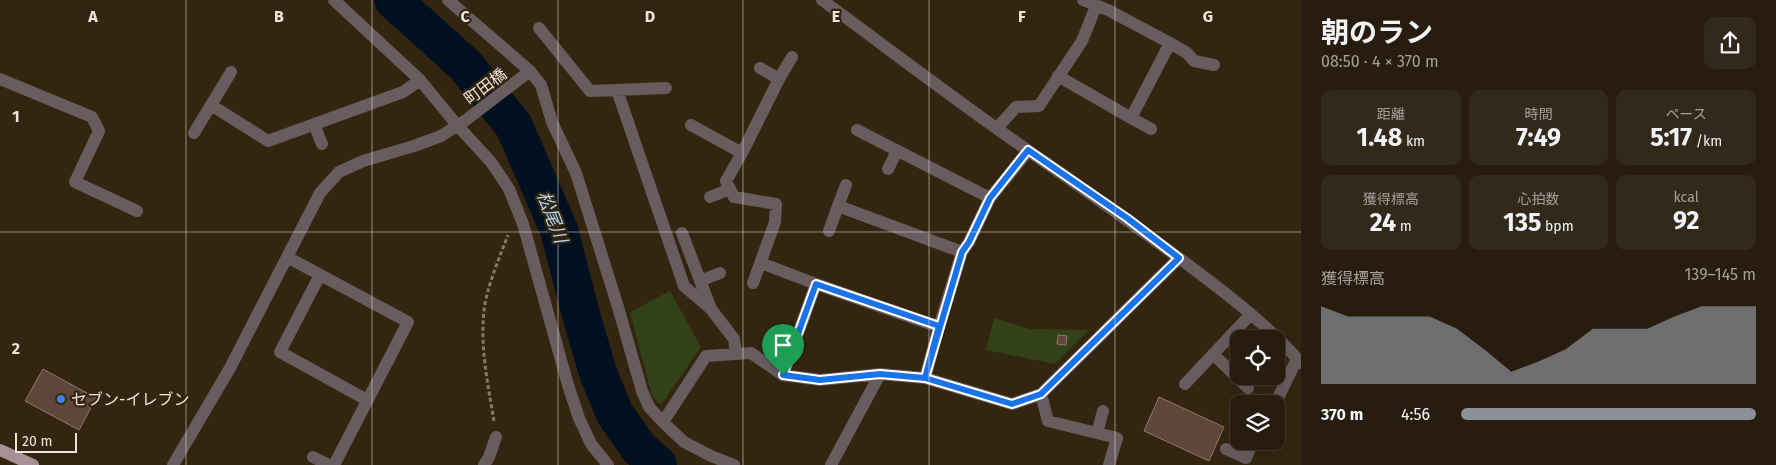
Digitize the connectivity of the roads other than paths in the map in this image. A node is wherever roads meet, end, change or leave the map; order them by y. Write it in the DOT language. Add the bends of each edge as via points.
graph roads {
  1 [pos="334,0"];
  2 [pos="448,0"];
  3 [pos="822,0"];
  4 [pos="1083,0"];
  5 [pos="1096,6"];
  6 [pos="539,28"];
  7 [pos="1170,43"];
  8 [pos="792,57"];
  9 [pos="1214,65"];
  10 [pos="760,68"];
  11 [pos="231,72"];
  12 [pos="526,74"];
  13 [pos="1058,76"];
  14 [pos="779,78"];
  15 [pos="0,79"];
  16 [pos="420,80"];
  17 [pos="666,88"];
  18 [pos="617,90"];
  19 [pos="211,105"];
  20 [pos="1131,118"];
  21 [pos="461,123"];
  22 [pos="314,124"];
  23 [pos="691,125"];
  24 [pos="998,128"];
  25 [pos="1151,129"];
  26 [pos="857,130"];
  27 [pos="194,132"];
  28 [pos="322,144"];
  29 [pos="1028,150"];
  30 [pos="897,151"];
  31 [pos="742,152"];
  32 [pos="888,169"];
  33 [pos="846,185"];
  34 [pos="730,189"];
  35 [pos="710,197"];
  36 [pos="990,198"];
  37 [pos="838,206"];
  38 [pos="137,211"];
  39 [pos="829,230"];
  40 [pos="682,233"];
  41 [pos="962,252"];
  42 [pos="287,257"];
  43 [pos="1179,258"];
  44 [pos="761,263"];
  45 [pos="720,273"];
  46 [pos="320,274"];
  47 [pos="700,280"];
  48 [pos="753,283"];
  49 [pos="816,284"];
  50 [pos="711,309"];
  51 [pos="1251,314"];
  52 [pos="939,326"];
  53 [pos="736,354"];
  54 [pos="1213,354"];
  55 [pos="1299,361"];
  56 [pos="880,374"];
  57 [pos="783,375"];
  58 [pos="925,378"];
  59 [pos="1185,384"];
  60 [pos="1248,388"];
  61 [pos="1041,394"];
  62 [pos="1279,395"];
  63 [pos="367,400"];
  64 [pos="1103,411"];
  65 [pos="663,422"];
  66 [pos="1097,433"];
  67 [pos="496,437"];
  68 [pos="1226,448"];
  69 [pos="0,450"];
  70 [pos="1230,450"];
  71 [pos="1230,450"];
  72 [pos="1250,450"];
  73 [pos="313,457"];
  74 [pos="33,465"];
  75 [pos="173,465"];
  76 [pos="329,465"];
  77 [pos="334,465"];
  78 [pos="484,465"];
  79 [pos="608,465"];
  80 [pos="734,465"];
  81 [pos="831,465"];
  82 [pos="1109,465"];
  1 -- 16 [label="street"];
  2 -- 12 [label="street"];
  3 -- 24 [label="street"];
  4 -- 5 [label="street"];
  5 -- 7 [label="street"];
  5 -- 13 [label="street" via="1082,41"];
  6 -- 18 [label="street" via="590,91"];
  7 -- 9 [label="street" via="1194,61"];
  7 -- 20 [label="street"];
  8 -- 14 [label="street"];
  10 -- 14 [label="street"];
  11 -- 19 [label="street"];
  12 -- 21 [label="street, 町田橋"];
  12 -- 65 [label="street" via="540,85 552,122 576,173 642,391"];
  13 -- 20 [label="street"];
  13 -- 24 [label="street" via="1039,106 1016,108"];
  14 -- 31 [label="street"];
  15 -- 38 [label="street" via="92,117 99,131 75,182"];
  16 -- 21 [label="street"];
  16 -- 22 [label="street" via="403,92"];
  17 -- 18 [label="street"];
  18 -- 50 [label="street" via="684,286"];
  19 -- 22 [label="street" via="268,141"];
  19 -- 27 [label="street"];
  20 -- 25 [label="street"];
  21 -- 42 [label="street, 町田橋" via="441,136 363,160 340,172 320,193"];
  21 -- 79 [label="street" via="509,189 523,224 579,418 591,444"];
  22 -- 28 [label="street"];
  23 -- 31 [label="street"];
  24 -- 29 [label="street"];
  26 -- 30 [label="street"];
  29 -- 36 [label="street"];
  29 -- 43 [label="street"];
  30 -- 32 [label="street"];
  30 -- 36 [label="street"];
  31 -- 34 [label="street" via="726,181"];
  33 -- 37 [label="street"];
  34 -- 35 [label="street"];
  34 -- 44 [label="street" via="734,197 776,204 775,222"];
  36 -- 41 [label="street"];
  37 -- 39 [label="street"];
  37 -- 41 [label="street"];
  40 -- 47 [label="street"];
  41 -- 52 [label="street"];
  42 -- 46 [label="street"];
  42 -- 75 [label="street, 町田橋" via="230,368"];
  43 -- 51 [label="street"];
  43 -- 61 [label="street"];
  44 -- 48 [label="street"];
  44 -- 49 [label="street"];
  45 -- 47 [label="street"];
  46 -- 63 [label="street" via="280,352"];
  46 -- 63 [label="street" via="408,322"];
  47 -- 50 [label="street"];
  49 -- 52 [label="street"];
  49 -- 57 [label="street"];
  50 -- 53 [label="street" via="734,339"];
  51 -- 54 [label="street"];
  51 -- 55 [label="street"];
  52 -- 58 [label="street"];
  53 -- 57 [label="street" via="751,353"];
  53 -- 65 [label="street" via="706,356"];
  54 -- 59 [label="street"];
  54 -- 60 [label="street"];
  55 -- 62 [label="street"];
  56 -- 57 [label="street" via="820,380"];
  56 -- 58 [label="street"];
  56 -- 81 [label="street"];
  58 -- 61 [label="street" via="1012,404"];
  61 -- 66 [label="street" via="1048,421"];
  63 -- 77 [label="street"];
  64 -- 66 [label="street"];
  65 -- 80 [label="street" via="684,442"];
  66 -- 82 [label="street" via="1117,438"];
  67 -- 78 [label="street"];
  68 -- 71 [label="street"];
  69 -- 74 [label="main road"];
  70 -- 72 [label="street" via="1246,458"];
  73 -- 76 [label="street"];
}
